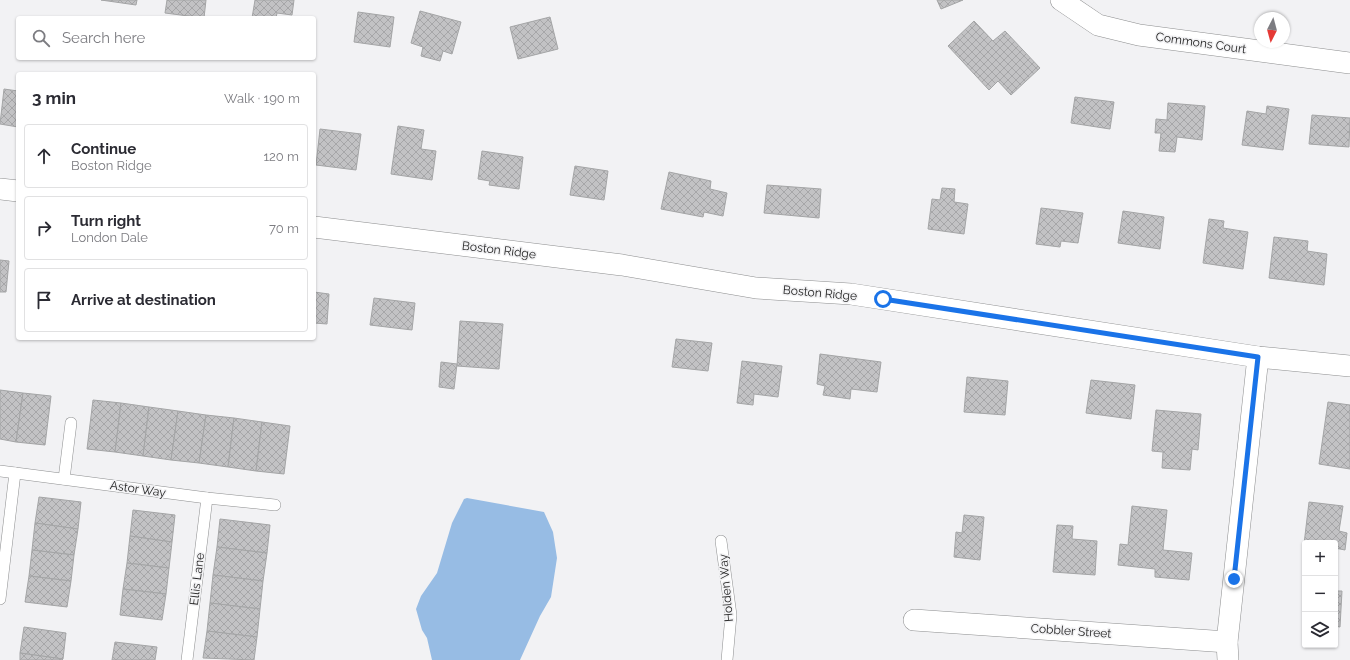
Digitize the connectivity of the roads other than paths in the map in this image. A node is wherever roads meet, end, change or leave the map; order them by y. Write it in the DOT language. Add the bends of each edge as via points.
graph roads {
  1 [pos="1061,0"];
  2 [pos="1350,63"];
  3 [pos="0,189"];
  4 [pos="16,191"];
  5 [pos="316,227"];
  6 [pos="1258,357"];
  7 [pos="1350,366"];
  8 [pos="71,423"];
  9 [pos="0,471"];
  10 [pos="15,473"];
  11 [pos="64,479"];
  12 [pos="207,498"];
  13 [pos="275,506"];
  14 [pos="721,541"];
  15 [pos="0,599"];
  16 [pos="914,620"];
  17 [pos="1228,651"];
  18 [pos="187,660"];
  19 [pos="727,660"];
  1 -- 2 [label="street, Commons Court" via="1098,26 1138,34"];
  3 -- 4 [label="street"];
  5 -- 6 [label="street, Boston Ridge" via="622,265 756,288 851,294"];
  6 -- 7 [label="street, Boston Ridge"];
  6 -- 17 [label="street"];
  8 -- 11 [label="lane"];
  9 -- 10 [label="lane, Astor Way"];
  10 -- 11 [label="lane, Astor Way"];
  10 -- 15 [label="lane"];
  11 -- 12 [label="lane, Astor Way"];
  12 -- 13 [label="lane, Astor Way"];
  12 -- 18 [label="lane, Ellis Lane"];
  14 -- 19 [label="lane, Holden Way" via="731,615"];
  16 -- 17 [label="street, Cobbler Street"];
}
